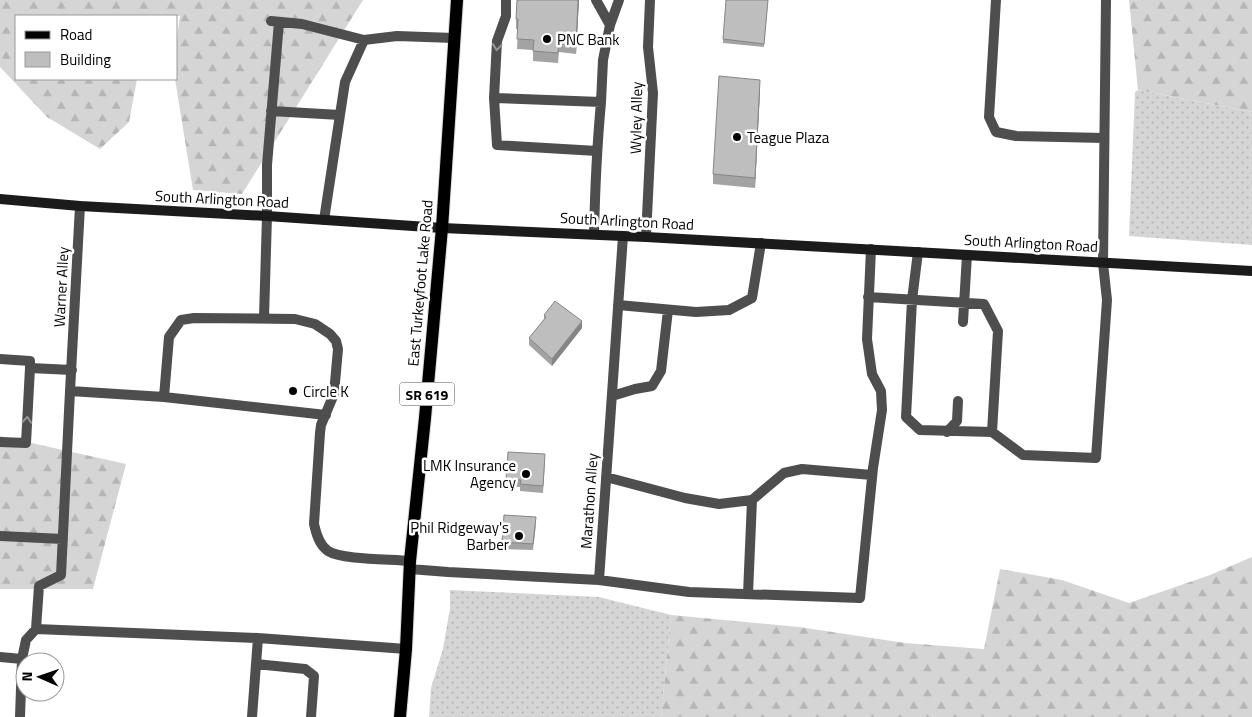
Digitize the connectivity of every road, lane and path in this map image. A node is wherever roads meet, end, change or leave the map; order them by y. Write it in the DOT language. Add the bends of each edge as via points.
graph roads {
  1 [pos="456,0"];
  2 [pos="506,0"];
  3 [pos="596,0"];
  4 [pos="609,0"];
  5 [pos="618,0"];
  6 [pos="650,0"];
  7 [pos="996,0"];
  8 [pos="1106,0"];
  9 [pos="615,12"];
  10 [pos="610,25"];
  11 [pos="454,38"];
  12 [pos="364,40"];
  13 [pos="494,98"];
  14 [pos="601,102"];
  15 [pos="271,111"];
  16 [pos="340,115"];
  17 [pos="1104,138"];
  18 [pos="597,151"];
  19 [pos="0,199"];
  20 [pos="80,206"];
  21 [pos="267,216"];
  22 [pos="324,220"];
  23 [pos="442,228"];
  24 [pos="594,234"];
  25 [pos="624,236"];
  26 [pos="646,237"];
  27 [pos="761,243"];
  28 [pos="871,249"];
  29 [pos="918,252"];
  30 [pos="966,255"];
  31 [pos="1103,262"];
  32 [pos="1252,271"];
  33 [pos="868,297"];
  34 [pos="912,300"];
  35 [pos="964,303"];
  36 [pos="618,305"];
  37 [pos="668,310"];
  38 [pos="264,318"];
  39 [pos="963,322"];
  40 [pos="0,359"];
  41 [pos="30,368"];
  42 [pos="72,370"];
  43 [pos="70,391"];
  44 [pos="612,396"];
  45 [pos="164,397"];
  46 [pos="958,401"];
  47 [pos="326,415"];
  48 [pos="947,432"];
  49 [pos="992,432"];
  50 [pos="0,442"];
  51 [pos="872,475"];
  52 [pos="606,477"];
  53 [pos="752,500"];
  54 [pos="0,536"];
  55 [pos="63,539"];
  56 [pos="410,565"];
  57 [pos="599,580"];
  58 [pos="748,594"];
  59 [pos="36,629"];
  60 [pos="258,638"];
  61 [pos="406,649"];
  62 [pos="23,652"];
  63 [pos="0,657"];
  64 [pos="15,658"];
  65 [pos="256,664"];
  66 [pos="21,702"];
  67 [pos="20,717"];
  68 [pos="252,717"];
  69 [pos="312,717"];
  70 [pos="400,717"];
  1 -- 11 [label="main road, East Turkeyfoot Lake Road / SR 619"];
  2 -- 13 [label="lane, one-way" via="506,16 497,42"];
  3 -- 10 [label="lane"];
  4 -- 9 [label="lane"];
  5 -- 9 [label="lane"];
  6 -- 26 [label="lane, Wyley Alley" via="648,47 654,93"];
  7 -- 17 [label="lane" via="989,117 996,132 1016,136"];
  8 -- 17 [label="lane"];
  9 -- 10 [label="lane"];
  10 -- 14 [label="lane" via="603,60"];
  11 -- 12 [label="lane" via="397,36"];
  11 -- 23 [label="main road, East Turkeyfoot Lake Road / SR 619"];
  12 -- 15 [label="lane" via="302,24 275,21"];
  12 -- 16 [label="lane" via="345,82"];
  13 -- 14 [label="lane"];
  13 -- 18 [label="lane" via="497,145"];
  14 -- 18 [label="lane"];
  15 -- 16 [label="lane"];
  15 -- 21 [label="lane"];
  16 -- 22 [label="lane"];
  17 -- 31 [label="lane"];
  18 -- 24 [label="lane"];
  19 -- 20 [label="main road, South Arlington Road"];
  20 -- 21 [label="main road, South Arlington Road"];
  20 -- 42 [label="lane, Warner Alley"];
  21 -- 22 [label="main road, South Arlington Road"];
  21 -- 38 [label="lane"];
  22 -- 23 [label="main road, South Arlington Road"];
  23 -- 24 [label="main road, South Arlington Road"];
  23 -- 56 [label="main road, East Turkeyfoot Lake Road / SR 619"];
  24 -- 25 [label="main road, South Arlington Road"];
  25 -- 26 [label="main road, South Arlington Road"];
  25 -- 36 [label="lane, Marathon Alley"];
  26 -- 27 [label="main road, South Arlington Road"];
  27 -- 28 [label="main road, South Arlington Road"];
  27 -- 37 [label="lane" via="752,298 729,310"];
  28 -- 29 [label="main road, South Arlington Road"];
  28 -- 33 [label="lane"];
  29 -- 30 [label="main road, South Arlington Road"];
  29 -- 34 [label="lane"];
  30 -- 31 [label="main road, South Arlington Road"];
  30 -- 35 [label="lane"];
  31 -- 32 [label="main road, South Arlington Road"];
  31 -- 49 [label="lane" via="1107,300 1096,458 1023,455"];
  33 -- 34 [label="lane"];
  33 -- 51 [label="lane" via="867,339 872,374 881,391 882,410"];
  34 -- 35 [label="lane"];
  34 -- 48 [label="lane" via="906,417 920,430"];
  35 -- 39 [label="lane"];
  35 -- 49 [label="lane" via="984,304 998,331"];
  36 -- 37 [label="lane"];
  36 -- 44 [label="lane, Marathon Alley"];
  37 -- 44 [label="lane" via="661,371 652,386"];
  38 -- 45 [label="lane" via="181,320 169,337"];
  38 -- 47 [label="lane" via="296,318 315,324 336,341 334,394"];
  40 -- 41 [label="lane" via="30,360"];
  41 -- 42 [label="lane"];
  50 -- 41 [label="lane, one-way" via="26,443"];
  42 -- 43 [label="lane, Warner Alley"];
  43 -- 45 [label="lane"];
  43 -- 55 [label="lane, Warner Alley"];
  44 -- 52 [label="lane, Marathon Alley"];
  45 -- 47 [label="lane"];
  46 -- 48 [label="lane" via="956,421"];
  47 -- 56 [label="lane" via="318,449 316,535 328,551 340,556"];
  48 -- 49 [label="lane"];
  51 -- 53 [label="lane" via="802,469 784,473"];
  51 -- 58 [label="lane" via="860,598"];
  52 -- 53 [label="lane" via="719,504"];
  52 -- 57 [label="lane, Marathon Alley"];
  53 -- 58 [label="lane"];
  54 -- 55 [label="lane"];
  55 -- 59 [label="lane, Warner Alley" via="60,575 39,586"];
  56 -- 57 [label="lane" via="448,572"];
  56 -- 61 [label="main road, East Turkeyfoot Lake Road / SR 619"];
  57 -- 58 [label="lane" via="689,592"];
  59 -- 60 [label="lane"];
  59 -- 62 [label="lane" via="26,640"];
  60 -- 61 [label="lane"];
  60 -- 65 [label="lane"];
  61 -- 70 [label="main road, East Turkeyfoot Lake Road / SR 619"];
  63 -- 64 [label="lane"];
  65 -- 68 [label="lane"];
  65 -- 69 [label="lane" via="305,669 314,676"];
  66 -- 67 [label="lane"];
}
